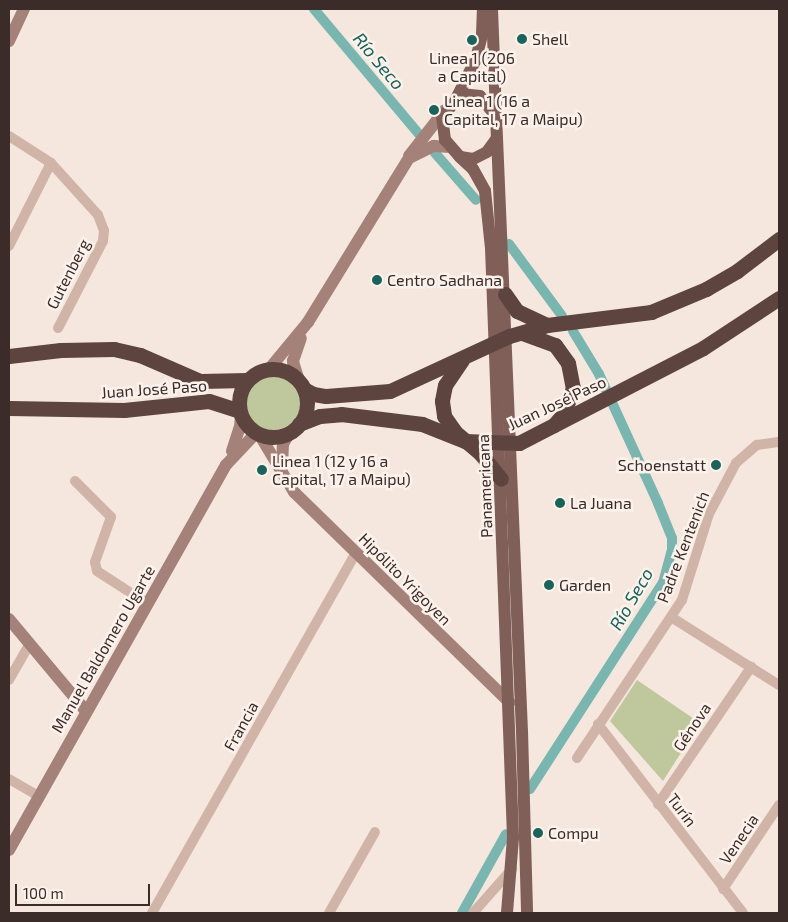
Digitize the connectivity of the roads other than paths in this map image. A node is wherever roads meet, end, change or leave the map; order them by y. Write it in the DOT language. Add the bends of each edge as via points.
graph roads {
  1 [pos="24,9"];
  2 [pos="483,9"];
  3 [pos="492,9"];
  4 [pos="9,41"];
  5 [pos="457,97"];
  6 [pos="445,110"];
  7 [pos="496,115"];
  8 [pos="9,136"];
  9 [pos="497,138"];
  10 [pos="450,147"];
  11 [pos="460,157"];
  12 [pos="51,163"];
  13 [pos="404,167"];
  14 [pos="779,239"];
  15 [pos="9,246"];
  16 [pos="505,294"];
  17 [pos="779,298"];
  18 [pos="308,322"];
  19 [pos="546,325"];
  20 [pos="58,328"];
  21 [pos="522,333"];
  22 [pos="501,339"];
  23 [pos="467,355"];
  24 [pos="9,356"];
  25 [pos="270,368"];
  26 [pos="247,380"];
  27 [pos="302,385"];
  28 [pos="9,408"];
  29 [pos="240,413"];
  30 [pos="294,428"];
  31 [pos="550,430"];
  32 [pos="258,434"];
  33 [pos="466,441"];
  34 [pos="779,442"];
  35 [pos="505,445"];
  36 [pos="226,465"];
  37 [pos="282,476"];
  38 [pos="501,479"];
  39 [pos="75,481"];
  40 [pos="356,553"];
  41 [pos="148,604"];
  42 [pos="671,618"];
  43 [pos="9,620"];
  44 [pos="29,645"];
  45 [pos="751,667"];
  46 [pos="9,680"];
  47 [pos="779,686"];
  48 [pos="509,702"];
  49 [pos="86,711"];
  50 [pos="598,724"];
  51 [pos="577,758"];
  52 [pos="9,779"];
  53 [pos="39,796"];
  54 [pos="520,800"];
  55 [pos="658,804"];
  56 [pos="779,805"];
  57 [pos="375,832"];
  58 [pos="9,850"];
  59 [pos="512,868"];
  60 [pos="723,889"];
  61 [pos="475,912"];
  62 [pos="152,913"];
  63 [pos="329,913"];
  64 [pos="507,913"];
  65 [pos="527,913"];
  66 [pos="743,913"];
  1 -- 4 [label="street"];
  2 -- 5 [label="main road" via="482,35 476,59"];
  3 -- 7 [label="main road, Panamericana"];
  5 -- 6 [label="main road"];
  5 -- 7 [label="main road" via="468,92 480,96"];
  6 -- 10 [label="main road, Panamericana" via="441,126"];
  6 -- 13 [label="street" via="408,157"];
  7 -- 9 [label="main road, Panamericana"];
  8 -- 12 [label="street, Gutenberg"];
  9 -- 11 [label="main road" via="481,157"];
  9 -- 16 [label="main road, Panamericana"];
  10 -- 11 [label="main road, Panamericana"];
  10 -- 13 [label="street" via="434,146 410,158"];
  11 -- 22 [label="main road, Panamericana" via="473,169 487,200"];
  12 -- 15 [label="street"];
  12 -- 20 [label="street, Gutenberg" via="98,216 104,230 103,241"];
  13 -- 18 [label="street"];
  14 -- 19 [label="highway" via="736,272 706,289 651,312"];
  16 -- 19 [label="highway" via="517,311"];
  16 -- 22 [label="main road, Panamericana"];
  17 -- 31 [label="highway, Juan José Paso" via="703,348"];
  18 -- 25 [label="street"];
  18 -- 27 [label="street" via="293,361"];
  19 -- 21 [label="highway"];
  21 -- 22 [label="highway"];
  21 -- 31 [label="highway" via="555,345 564,355 571,373 570,398"];
  22 -- 23 [label="highway"];
  22 -- 35 [label="main road, Panamericana"];
  23 -- 27 [label="highway" via="390,391 326,396"];
  23 -- 33 [label="highway" via="448,378 442,401 448,424"];
  24 -- 26 [label="highway, Juan José Paso" via="114,349 140,355 200,382"];
  25 -- 26 [label="highway"];
  25 -- 27 [label="highway" via="289,373"];
  26 -- 29 [label="highway" via="240,391"];
  27 -- 30 [label="highway" via="306,407"];
  28 -- 29 [label="highway, Juan José Paso" via="124,410 203,400"];
  29 -- 32 [label="highway"];
  29 -- 36 [label="street, Manuel Baldomero Ugarte" via="238,436"];
  30 -- 32 [label="highway" via="278,437"];
  30 -- 33 [label="highway, Juan José Paso" via="327,414 378,417 422,424"];
  30 -- 37 [label="street" via="283,444"];
  31 -- 35 [label="highway, Juan José Paso"];
  32 -- 36 [label="street, Manuel Baldomero Ugarte"];
  32 -- 37 [label="street, Hipólito Yrigoyen"];
  33 -- 35 [label="highway, Juan José Paso"];
  33 -- 38 [label="highway"];
  34 -- 42 [label="street, Padre Kentenich" via="757,445 736,463 709,514 692,574"];
  35 -- 38 [label="main road, Panamericana"];
  35 -- 54 [label="main road, Panamericana"];
  36 -- 41 [label="street, Manuel Baldomero Ugarte"];
  37 -- 40 [label="street, Hipólito Yrigoyen"];
  38 -- 48 [label="main road, Panamericana"];
  39 -- 41 [label="street" via="111,517 95,562 97,571"];
  40 -- 48 [label="street, Hipólito Yrigoyen"];
  40 -- 62 [label="street, Francia"];
  41 -- 49 [label="street, Manuel Baldomero Ugarte"];
  42 -- 45 [label="street"];
  42 -- 50 [label="street, Padre Kentenich"];
  43 -- 44 [label="street"];
  44 -- 46 [label="street"];
  44 -- 49 [label="street"];
  45 -- 47 [label="street"];
  45 -- 55 [label="street, Génova"];
  48 -- 54 [label="main road, Panamericana"];
  49 -- 53 [label="street, Manuel Baldomero Ugarte"];
  50 -- 51 [label="street, Padre Kentenich"];
  50 -- 55 [label="street, Turín"];
  52 -- 53 [label="street"];
  53 -- 58 [label="street, Manuel Baldomero Ugarte"];
  54 -- 59 [label="main road, Panamericana" via="512,824"];
  54 -- 65 [label="main road" via="525,829"];
  55 -- 60 [label="street, Turín"];
  56 -- 60 [label="street, Venecia"];
  57 -- 63 [label="street"];
  59 -- 61 [label="street"];
  59 -- 64 [label="main road, Panamericana"];
  60 -- 66 [label="street, Turín"];
}
